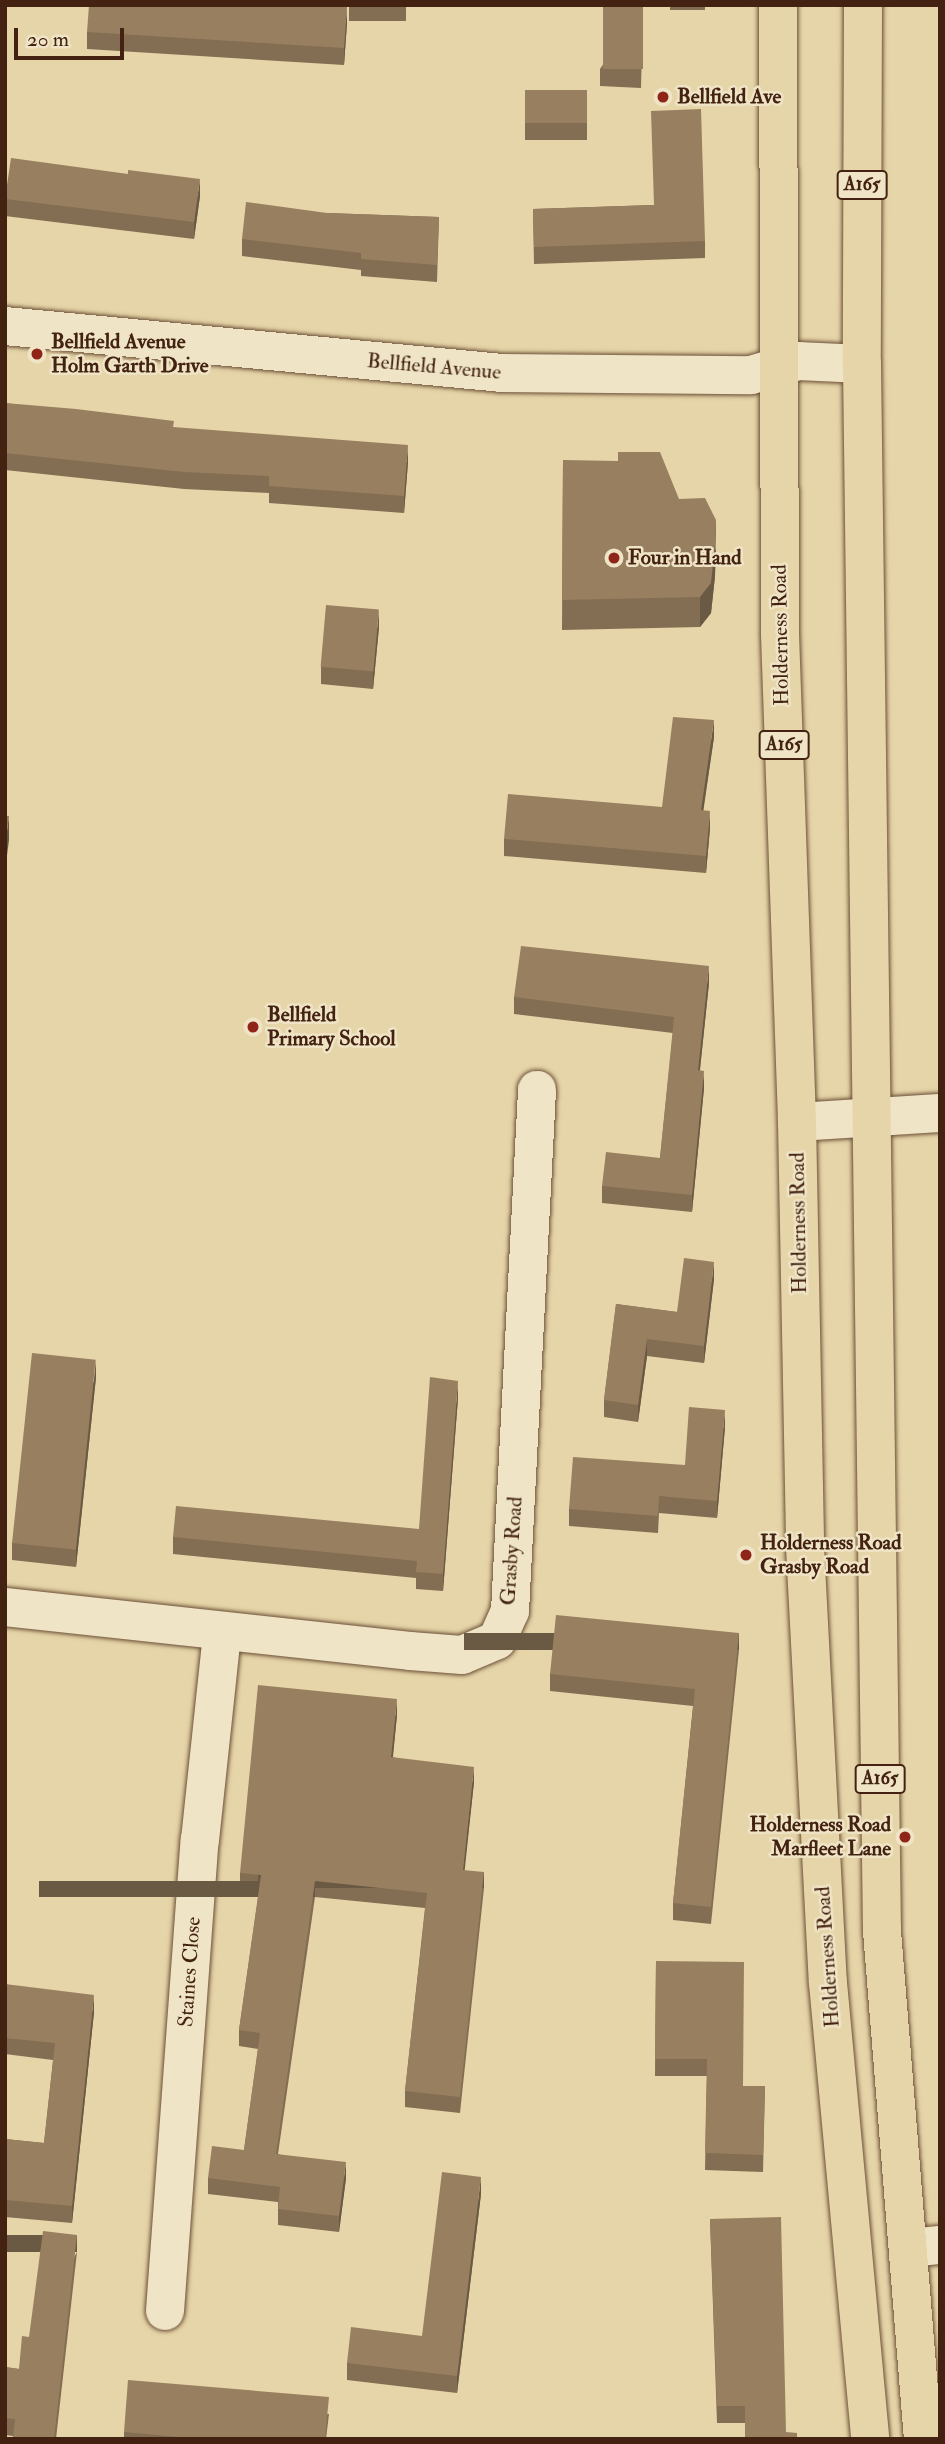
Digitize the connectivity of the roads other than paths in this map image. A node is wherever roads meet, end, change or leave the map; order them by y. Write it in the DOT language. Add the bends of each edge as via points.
graph roads {
  1 [pos="778,5"];
  2 [pos="863,5"];
  3 [pos="5,326"];
  4 [pos="862,364"];
  5 [pos="776,368"];
  6 [pos="537,1090"];
  7 [pos="940,1113"];
  8 [pos="870,1117"];
  9 [pos="797,1122"];
  10 [pos="5,1607"];
  11 [pos="222,1633"];
  12 [pos="925,2247"];
  13 [pos="164,2311"];
  14 [pos="870,2439"];
  15 [pos="923,2439"];
  1 -- 5 [label="highway, Holderness Road / A165"];
  2 -- 4 [label="highway, A165"];
  3 -- 5 [label="street, Bellfield Avenue" via="466,371 751,375"];
  4 -- 5 [label="street, Bellfield Avenue" via="798,361"];
  4 -- 8 [label="highway, A165"];
  5 -- 9 [label="highway, Holderness Road / A165"];
  6 -- 11 [label="street, Grasby Road" via="510,1611 496,1640 463,1655"];
  7 -- 8 [label="street"];
  8 -- 9 [label="street"];
  8 -- 12 [label="highway, A165" via="882,1931"];
  9 -- 14 [label="highway, Holderness Road / A165" via="804,1547 827,1970"];
  10 -- 11 [label="street, Grasby Road"];
  11 -- 13 [label="street, Staines Close" via="200,1840"];
  12 -- 15 [label="highway, A165"];
}
